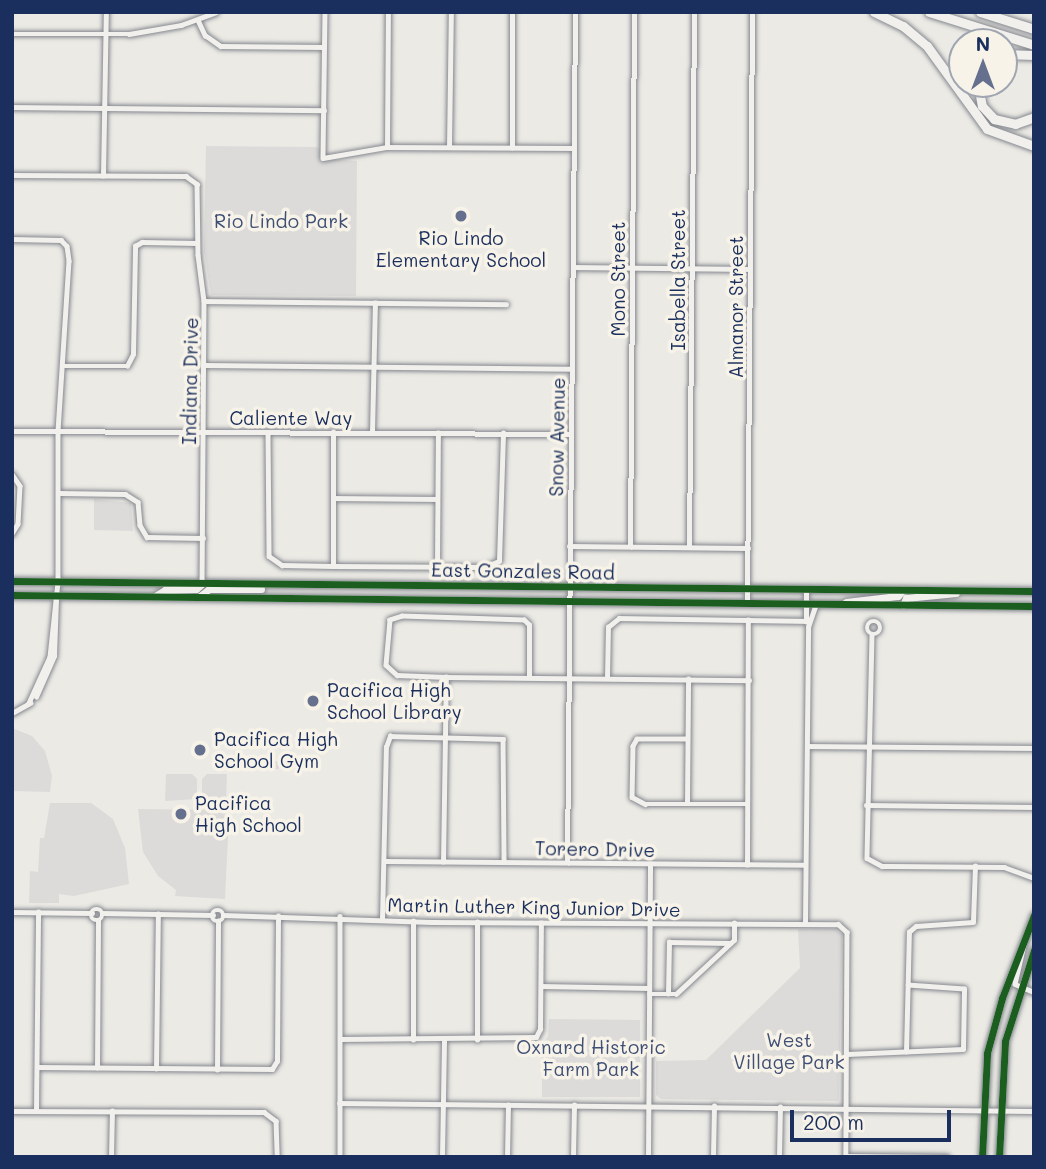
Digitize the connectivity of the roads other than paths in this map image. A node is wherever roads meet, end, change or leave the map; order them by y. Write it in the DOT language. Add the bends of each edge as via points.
graph roads {
  1 [pos="106,12"];
  2 [pos="216,12"];
  3 [pos="325,12"];
  4 [pos="388,12"];
  5 [pos="451,12"];
  6 [pos="512,12"];
  7 [pos="575,12"];
  8 [pos="634,12"];
  9 [pos="694,12"];
  10 [pos="752,12"];
  11 [pos="874,12"];
  12 [pos="929,12"];
  13 [pos="980,12"];
  14 [pos="198,20"];
  15 [pos="1034,27"];
  16 [pos="12,34"];
  17 [pos="105,35"];
  18 [pos="1034,45"];
  19 [pos="324,47"];
  20 [pos="981,98"];
  21 [pos="12,107"];
  22 [pos="104,108"];
  23 [pos="324,110"];
  24 [pos="1034,117"];
  25 [pos="1034,146"];
  26 [pos="449,147"];
  27 [pos="387,148"];
  28 [pos="512,148"];
  29 [pos="574,148"];
  30 [pos="12,175"];
  31 [pos="103,176"];
  32 [pos="12,239"];
  33 [pos="197,243"];
  34 [pos="573,267"];
  35 [pos="632,268"];
  36 [pos="692,268"];
  37 [pos="750,269"];
  38 [pos="204,301"];
  39 [pos="375,303"];
  40 [pos="506,304"];
  41 [pos="204,365"];
  42 [pos="62,366"];
  43 [pos="373,367"];
  44 [pos="572,369"];
  45 [pos="12,431"];
  46 [pos="58,431"];
  47 [pos="203,432"];
  48 [pos="268,432"];
  49 [pos="333,432"];
  50 [pos="372,432"];
  51 [pos="438,433"];
  52 [pos="503,433"];
  53 [pos="570,434"];
  54 [pos="14,476"];
  55 [pos="59,493"];
  56 [pos="332,498"];
  57 [pos="437,499"];
  58 [pos="12,534"];
  59 [pos="202,538"];
  60 [pos="569,546"];
  61 [pos="630,547"];
  62 [pos="689,547"];
  63 [pos="748,548"];
  64 [pos="333,566"];
  65 [pos="437,566"];
  66 [pos="12,581"];
  67 [pos="58,582"];
  68 [pos="202,584"];
  69 [pos="282,584"];
  70 [pos="568,587"];
  71 [pos="747,589"];
  72 [pos="807,589"];
  73 [pos="903,590"];
  74 [pos="963,590"];
  75 [pos="1034,591"];
  76 [pos="12,595"];
  77 [pos="55,595"];
  78 [pos="154,596"];
  79 [pos="200,597"];
  80 [pos="568,600"];
  81 [pos="747,602"];
  82 [pos="806,603"];
  83 [pos="816,603"];
  84 [pos="843,604"];
  85 [pos="903,605"];
  86 [pos="1034,606"];
  87 [pos="748,620"];
  88 [pos="807,623"];
  89 [pos="872,635"];
  90 [pos="446,677"];
  91 [pos="529,677"];
  92 [pos="568,677"];
  93 [pos="607,678"];
  94 [pos="688,679"];
  95 [pos="749,680"];
  96 [pos="12,713"];
  97 [pos="445,735"];
  98 [pos="688,739"];
  99 [pos="807,746"];
  100 [pos="867,747"];
  101 [pos="1034,748"];
  102 [pos="687,803"];
  103 [pos="747,804"];
  104 [pos="866,805"];
  105 [pos="1034,807"];
  106 [pos="384,861"];
  107 [pos="443,862"];
  108 [pos="504,862"];
  109 [pos="566,863"];
  110 [pos="650,864"];
  111 [pos="747,865"];
  112 [pos="805,865"];
  113 [pos="975,866"];
  114 [pos="1034,878"];
  115 [pos="12,912"];
  116 [pos="38,912"];
  117 [pos="92,913"];
  118 [pos="102,913"];
  119 [pos="158,914"];
  120 [pos="213,915"];
  121 [pos="223,915"];
  122 [pos="1034,915"];
  123 [pos="278,916"];
  124 [pos="340,916"];
  125 [pos="382,919"];
  126 [pos="98,920"];
  127 [pos="413,921"];
  128 [pos="218,922"];
  129 [pos="477,922"];
  130 [pos="541,923"];
  131 [pos="650,923"];
  132 [pos="734,923"];
  133 [pos="805,923"];
  134 [pos="1024,940"];
  135 [pos="730,943"];
  136 [pos="1034,950"];
  137 [pos="908,985"];
  138 [pos="541,986"];
  139 [pos="1019,988"];
  140 [pos="649,991"];
  141 [pos="1034,992"];
  142 [pos="668,994"];
  143 [pos="340,1039"];
  144 [pos="413,1040"];
  145 [pos="444,1040"];
  146 [pos="477,1040"];
  147 [pos="906,1052"];
  148 [pos="847,1054"];
  149 [pos="37,1067"];
  150 [pos="97,1068"];
  151 [pos="156,1069"];
  152 [pos="217,1070"];
  153 [pos="339,1103"];
  154 [pos="443,1105"];
  155 [pos="508,1105"];
  156 [pos="574,1105"];
  157 [pos="648,1106"];
  158 [pos="714,1106"];
  159 [pos="780,1107"];
  160 [pos="846,1108"];
  161 [pos="12,1111"];
  162 [pos="36,1111"];
  163 [pos="111,1111"];
  164 [pos="982,1111"];
  165 [pos="999,1111"];
  166 [pos="1034,1111"];
  167 [pos="111,1157"];
  168 [pos="276,1157"];
  169 [pos="340,1157"];
  170 [pos="442,1157"];
  171 [pos="508,1157"];
  172 [pos="573,1157"];
  173 [pos="648,1157"];
  174 [pos="713,1157"];
  175 [pos="779,1157"];
  176 [pos="846,1157"];
  177 [pos="947,1157"];
  178 [pos="982,1157"];
  179 [pos="999,1157"];
  1 -- 17 [label="street"];
  2 -- 14 [label="street"];
  3 -- 19 [label="street"];
  4 -- 27 [label="street"];
  5 -- 26 [label="street"];
  6 -- 28 [label="street"];
  7 -- 29 [label="street, Snow Avenue"];
  8 -- 35 [label="street, Mono Street"];
  9 -- 36 [label="street, Isabella Street"];
  10 -- 37 [label="street, Almanor Street"];
  11 -- 25 [label="highway" via="904,26 928,46 987,129"];
  12 -- 18 [label="highway"];
  13 -- 15 [label="highway"];
  14 -- 17 [label="street" via="148,32"];
  14 -- 19 [label="street" via="205,35 221,46"];
  16 -- 17 [label="street"];
  17 -- 22 [label="street"];
  19 -- 23 [label="street"];
  20 -- 24 [label="highway" via="994,119 1015,124"];
  21 -- 22 [label="street"];
  22 -- 23 [label="street"];
  22 -- 31 [label="street"];
  23 -- 27 [label="street" via="323,159"];
  26 -- 27 [label="street"];
  26 -- 28 [label="street"];
  28 -- 29 [label="street"];
  29 -- 34 [label="street, Snow Avenue"];
  30 -- 31 [label="street"];
  31 -- 33 [label="street, Indiana Drive" via="194,180"];
  32 -- 42 [label="street" via="55,239 67,246"];
  33 -- 38 [label="street, Indiana Drive"];
  33 -- 42 [label="street" via="142,242 135,246 133,354 127,366"];
  34 -- 35 [label="street"];
  34 -- 44 [label="street, Snow Avenue"];
  35 -- 36 [label="street"];
  35 -- 61 [label="street, Mono Street"];
  36 -- 37 [label="street"];
  36 -- 62 [label="street, Isabella Street"];
  37 -- 63 [label="street, Almanor Street"];
  38 -- 39 [label="street"];
  38 -- 41 [label="street, Indiana Drive"];
  39 -- 40 [label="street"];
  39 -- 43 [label="street"];
  41 -- 43 [label="street"];
  41 -- 47 [label="street, Indiana Drive"];
  42 -- 46 [label="street"];
  43 -- 44 [label="street"];
  43 -- 50 [label="street"];
  44 -- 53 [label="street, Snow Avenue"];
  45 -- 46 [label="street, Caliente Way"];
  46 -- 47 [label="street, Caliente Way"];
  46 -- 55 [label="street"];
  47 -- 48 [label="street, Caliente Way"];
  47 -- 59 [label="street, Indiana Drive"];
  48 -- 49 [label="street, Caliente Way"];
  48 -- 64 [label="street" via="267,550 274,561"];
  49 -- 50 [label="street, Caliente Way"];
  49 -- 56 [label="street"];
  50 -- 51 [label="street, Caliente Way"];
  51 -- 52 [label="street, Caliente Way"];
  51 -- 57 [label="street"];
  52 -- 53 [label="street, Caliente Way"];
  52 -- 65 [label="street" via="499,561 485,567"];
  53 -- 60 [label="street, Snow Avenue"];
  54 -- 58 [label="street" via="19,519"];
  55 -- 59 [label="street" via="125,494 138,502 140,525 147,537"];
  55 -- 67 [label="street"];
  56 -- 57 [label="street"];
  56 -- 64 [label="street"];
  57 -- 65 [label="street"];
  59 -- 68 [label="street, Indiana Drive"];
  60 -- 61 [label="street"];
  60 -- 70 [label="street, Snow Avenue"];
  61 -- 62 [label="street"];
  62 -- 63 [label="street"];
  63 -- 71 [label="street, Almanor Street"];
  64 -- 65 [label="street"];
  66 -- 67 [label="main road, East Gonzales Road"];
  67 -- 68 [label="main road, East Gonzales Road"];
  67 -- 77 [label="street"];
  68 -- 69 [label="main road, East Gonzales Road"];
  68 -- 78 [label="main road"];
  69 -- 70 [label="main road, East Gonzales Road"];
  69 -- 79 [label="main road" via="273,589 209,589"];
  70 -- 71 [label="main road, East Gonzales Road"];
  70 -- 80 [label="street, Snow Avenue"];
  71 -- 72 [label="main road, East Gonzales Road"];
  71 -- 81 [label="street, Almanor Street"];
  72 -- 73 [label="main road, East Gonzales Road"];
  72 -- 82 [label="street"];
  73 -- 74 [label="main road, East Gonzales Road"];
  73 -- 84 [label="main road" via="898,596 854,598"];
  74 -- 75 [label="main road, East Gonzales Road"];
  74 -- 85 [label="main road" via="941,597 906,598"];
  76 -- 77 [label="main road, East Gonzales Road"];
  77 -- 78 [label="main road, East Gonzales Road"];
  77 -- 96 [label="street" via="54,656 44,686 29,704"];
  78 -- 79 [label="main road, East Gonzales Road"];
  79 -- 80 [label="main road, East Gonzales Road"];
  80 -- 81 [label="main road, East Gonzales Road"];
  80 -- 92 [label="street, Snow Avenue"];
  81 -- 82 [label="main road, East Gonzales Road"];
  82 -- 83 [label="main road, East Gonzales Road"];
  82 -- 88 [label="street"];
  83 -- 84 [label="main road, East Gonzales Road"];
  83 -- 88 [label="street"];
  84 -- 85 [label="main road, East Gonzales Road"];
  85 -- 86 [label="main road, East Gonzales Road"];
  87 -- 88 [label="street"];
  87 -- 93 [label="street" via="613,620 608,627"];
  87 -- 95 [label="street"];
  88 -- 99 [label="street"];
  89 -- 100 [label="street"];
  90 -- 91 [label="street"];
  90 -- 91 [label="street" via="391,672 386,665 387,630 395,617 518,618 529,625"];
  90 -- 97 [label="street"];
  91 -- 92 [label="street"];
  92 -- 93 [label="street"];
  92 -- 109 [label="street, Snow Avenue"];
  93 -- 94 [label="street"];
  94 -- 95 [label="street"];
  94 -- 98 [label="street"];
  95 -- 103 [label="street"];
  97 -- 106 [label="street" via="390,736"];
  97 -- 107 [label="street"];
  97 -- 108 [label="street" via="503,739"];
  98 -- 102 [label="street"];
  98 -- 102 [label="street" via="637,740 632,797 645,804"];
  99 -- 100 [label="street"];
  99 -- 112 [label="street"];
  100 -- 101 [label="street"];
  100 -- 104 [label="street"];
  102 -- 103 [label="street"];
  103 -- 111 [label="street"];
  104 -- 105 [label="street"];
  104 -- 113 [label="street" via="870,862"];
  106 -- 107 [label="street, Torero Drive"];
  106 -- 125 [label="street"];
  107 -- 108 [label="street, Torero Drive"];
  108 -- 109 [label="street, Torero Drive"];
  109 -- 110 [label="street, Torero Drive"];
  110 -- 111 [label="street, Torero Drive"];
  110 -- 131 [label="street"];
  111 -- 112 [label="street, Torero Drive"];
  112 -- 133 [label="street"];
  113 -- 114 [label="street" via="1004,867"];
  113 -- 137 [label="street" via="973,922 911,928"];
  115 -- 116 [label="street"];
  116 -- 117 [label="street"];
  116 -- 149 [label="street"];
  117 -- 118 [label="street"];
  117 -- 126 [label="street"];
  118 -- 119 [label="street"];
  118 -- 126 [label="street"];
  119 -- 120 [label="street"];
  119 -- 151 [label="street"];
  120 -- 121 [label="street, Martin Luther King Junior Drive" via="217,911"];
  120 -- 128 [label="street"];
  121 -- 123 [label="street, Martin Luther King Junior Drive"];
  121 -- 128 [label="street"];
  122 -- 134 [label="main road"];
  123 -- 124 [label="street, Martin Luther King Junior Drive"];
  123 -- 152 [label="street" via="275,1066 270,1070"];
  124 -- 125 [label="street, Martin Luther King Junior Drive"];
  124 -- 143 [label="street"];
  125 -- 127 [label="street, Martin Luther King Junior Drive"];
  126 -- 150 [label="street"];
  127 -- 129 [label="street, Martin Luther King Junior Drive"];
  127 -- 144 [label="street"];
  128 -- 152 [label="street"];
  129 -- 130 [label="street, Martin Luther King Junior Drive"];
  129 -- 146 [label="street"];
  130 -- 131 [label="street, Martin Luther King Junior Drive"];
  130 -- 138 [label="street"];
  131 -- 132 [label="street, Martin Luther King Junior Drive"];
  131 -- 140 [label="street"];
  132 -- 133 [label="street, Martin Luther King Junior Drive"];
  132 -- 135 [label="street"];
  133 -- 148 [label="street, Martin Luther King Junior Drive" via="845,926"];
  134 -- 139 [label="street" via="1015,980"];
  134 -- 164 [label="main road" via="995,1020"];
  135 -- 142 [label="street" via="676,994"];
  135 -- 142 [label="street" via="669,942"];
  136 -- 139 [label="main road"];
  137 -- 147 [label="street"];
  137 -- 147 [label="street" via="964,989 966,1044 957,1053"];
  138 -- 140 [label="street"];
  138 -- 146 [label="street" via="538,1035 529,1041"];
  139 -- 141 [label="street"];
  139 -- 165 [label="main road" via="1005,1041"];
  140 -- 142 [label="street"];
  140 -- 157 [label="street"];
  143 -- 144 [label="street"];
  143 -- 153 [label="street"];
  144 -- 145 [label="street"];
  145 -- 146 [label="street"];
  145 -- 154 [label="street"];
  147 -- 148 [label="street"];
  148 -- 160 [label="street"];
  149 -- 150 [label="street"];
  149 -- 162 [label="street"];
  150 -- 151 [label="street"];
  151 -- 152 [label="street"];
  153 -- 154 [label="street"];
  153 -- 169 [label="street"];
  154 -- 155 [label="street"];
  154 -- 170 [label="street"];
  155 -- 156 [label="street"];
  155 -- 171 [label="street"];
  156 -- 157 [label="street"];
  156 -- 172 [label="street"];
  157 -- 158 [label="street"];
  157 -- 173 [label="street"];
  158 -- 159 [label="street"];
  158 -- 174 [label="street"];
  159 -- 160 [label="street"];
  159 -- 175 [label="street"];
  160 -- 164 [label="street"];
  160 -- 176 [label="street"];
  161 -- 162 [label="street"];
  162 -- 163 [label="street"];
  163 -- 167 [label="street"];
  163 -- 168 [label="street" via="264,1112 274,1117"];
  164 -- 165 [label="street"];
  164 -- 178 [label="main road"];
  165 -- 166 [label="street"];
  165 -- 179 [label="main road"];
  176 -- 177 [label="street"];
}
